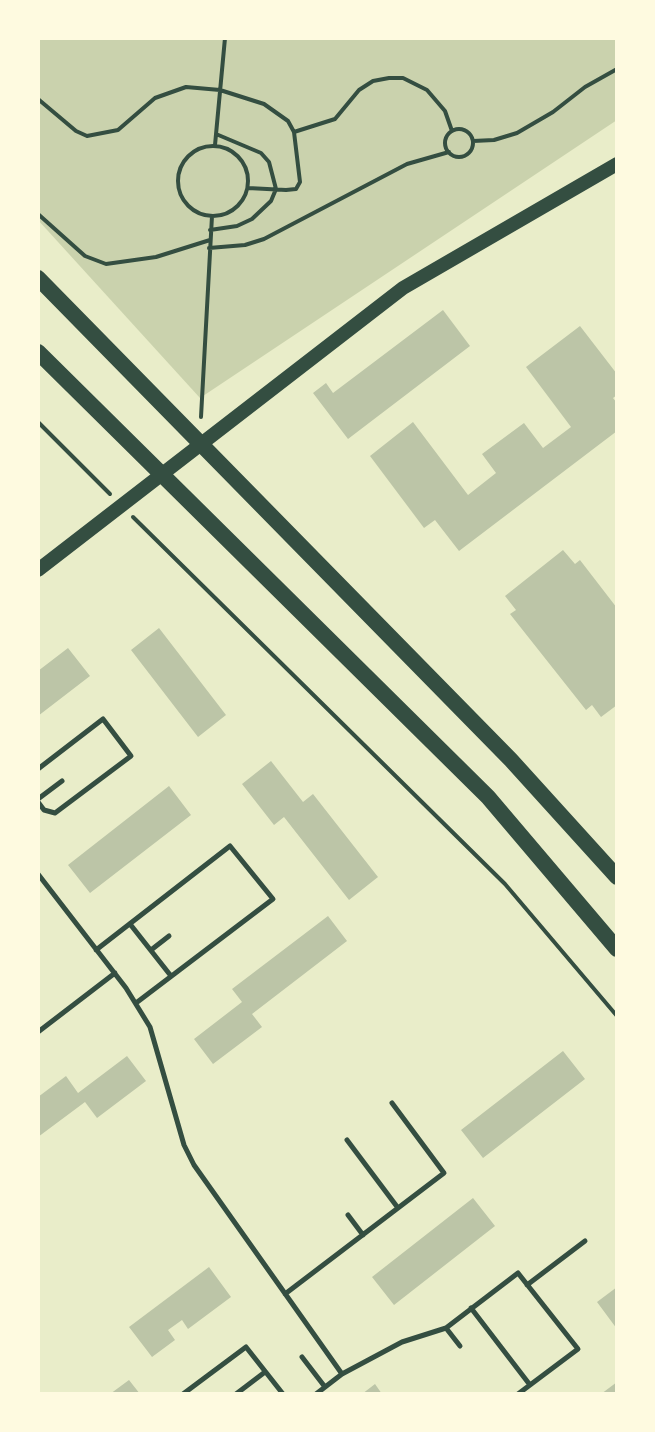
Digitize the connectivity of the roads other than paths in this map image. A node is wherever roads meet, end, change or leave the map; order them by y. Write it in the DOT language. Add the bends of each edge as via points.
graph roads {
  1 [pos="617,164"];
  2 [pos="38,278"];
  3 [pos="38,352"];
  4 [pos="201,444"];
  5 [pos="162,474"];
  6 [pos="38,570"];
  7 [pos="38,769"];
  8 [pos="62,781"];
  9 [pos="38,801"];
  10 [pos="38,874"];
  11 [pos="617,877"];
  12 [pos="130,924"];
  13 [pos="169,936"];
  14 [pos="617,949"];
  15 [pos="96,950"];
  16 [pos="151,950"];
  17 [pos="115,973"];
  18 [pos="172,976"];
  19 [pos="136,1003"];
  20 [pos="38,1032"];
  21 [pos="392,1103"];
  22 [pos="347,1140"];
  23 [pos="398,1208"];
  24 [pos="348,1215"];
  25 [pos="363,1235"];
  26 [pos="585,1241"];
  27 [pos="527,1285"];
  28 [pos="285,1294"];
  29 [pos="471,1308"];
  30 [pos="446,1328"];
  31 [pos="460,1346"];
  32 [pos="302,1357"];
  33 [pos="265,1372"];
  34 [pos="342,1374"];
  35 [pos="530,1385"];
  36 [pos="325,1387"];
  37 [pos="183,1394"];
  38 [pos="236,1394"];
  39 [pos="283,1394"];
  40 [pos="316,1394"];
  41 [pos="518,1394"];
  1 -- 4 [label="main road" via="403,288"];
  2 -- 4 [label="main road"];
  3 -- 5 [label="main road"];
  4 -- 5 [label="main road"];
  4 -- 11 [label="main road" via="511,760"];
  5 -- 6 [label="main road"];
  5 -- 14 [label="main road" via="488,797"];
  7 -- 9 [label="lane" via="103,719 131,756 55,813"];
  8 -- 9 [label="lane"];
  10 -- 15 [label="lane"];
  12 -- 15 [label="lane"];
  12 -- 16 [label="lane"];
  12 -- 18 [label="lane" via="230,846 273,899"];
  13 -- 16 [label="lane"];
  15 -- 17 [label="lane"];
  16 -- 18 [label="lane"];
  17 -- 19 [label="lane"];
  17 -- 20 [label="lane"];
  18 -- 19 [label="lane"];
  19 -- 28 [label="lane" via="150,1027 194,1165"];
  21 -- 23 [label="lane" via="444,1173"];
  22 -- 23 [label="lane"];
  23 -- 25 [label="lane"];
  24 -- 25 [label="lane"];
  25 -- 28 [label="lane"];
  26 -- 27 [label="lane"];
  27 -- 29 [label="lane" via="518,1273"];
  27 -- 35 [label="lane" via="578,1349"];
  28 -- 34 [label="lane"];
  29 -- 30 [label="lane"];
  29 -- 35 [label="lane"];
  30 -- 31 [label="lane"];
  30 -- 34 [label="lane" via="402,1342"];
  32 -- 36 [label="lane"];
  33 -- 37 [label="lane" via="246,1347"];
  33 -- 38 [label="lane"];
  33 -- 39 [label="lane"];
  34 -- 36 [label="lane"];
  35 -- 41 [label="lane"];
  36 -- 40 [label="lane"];
}
